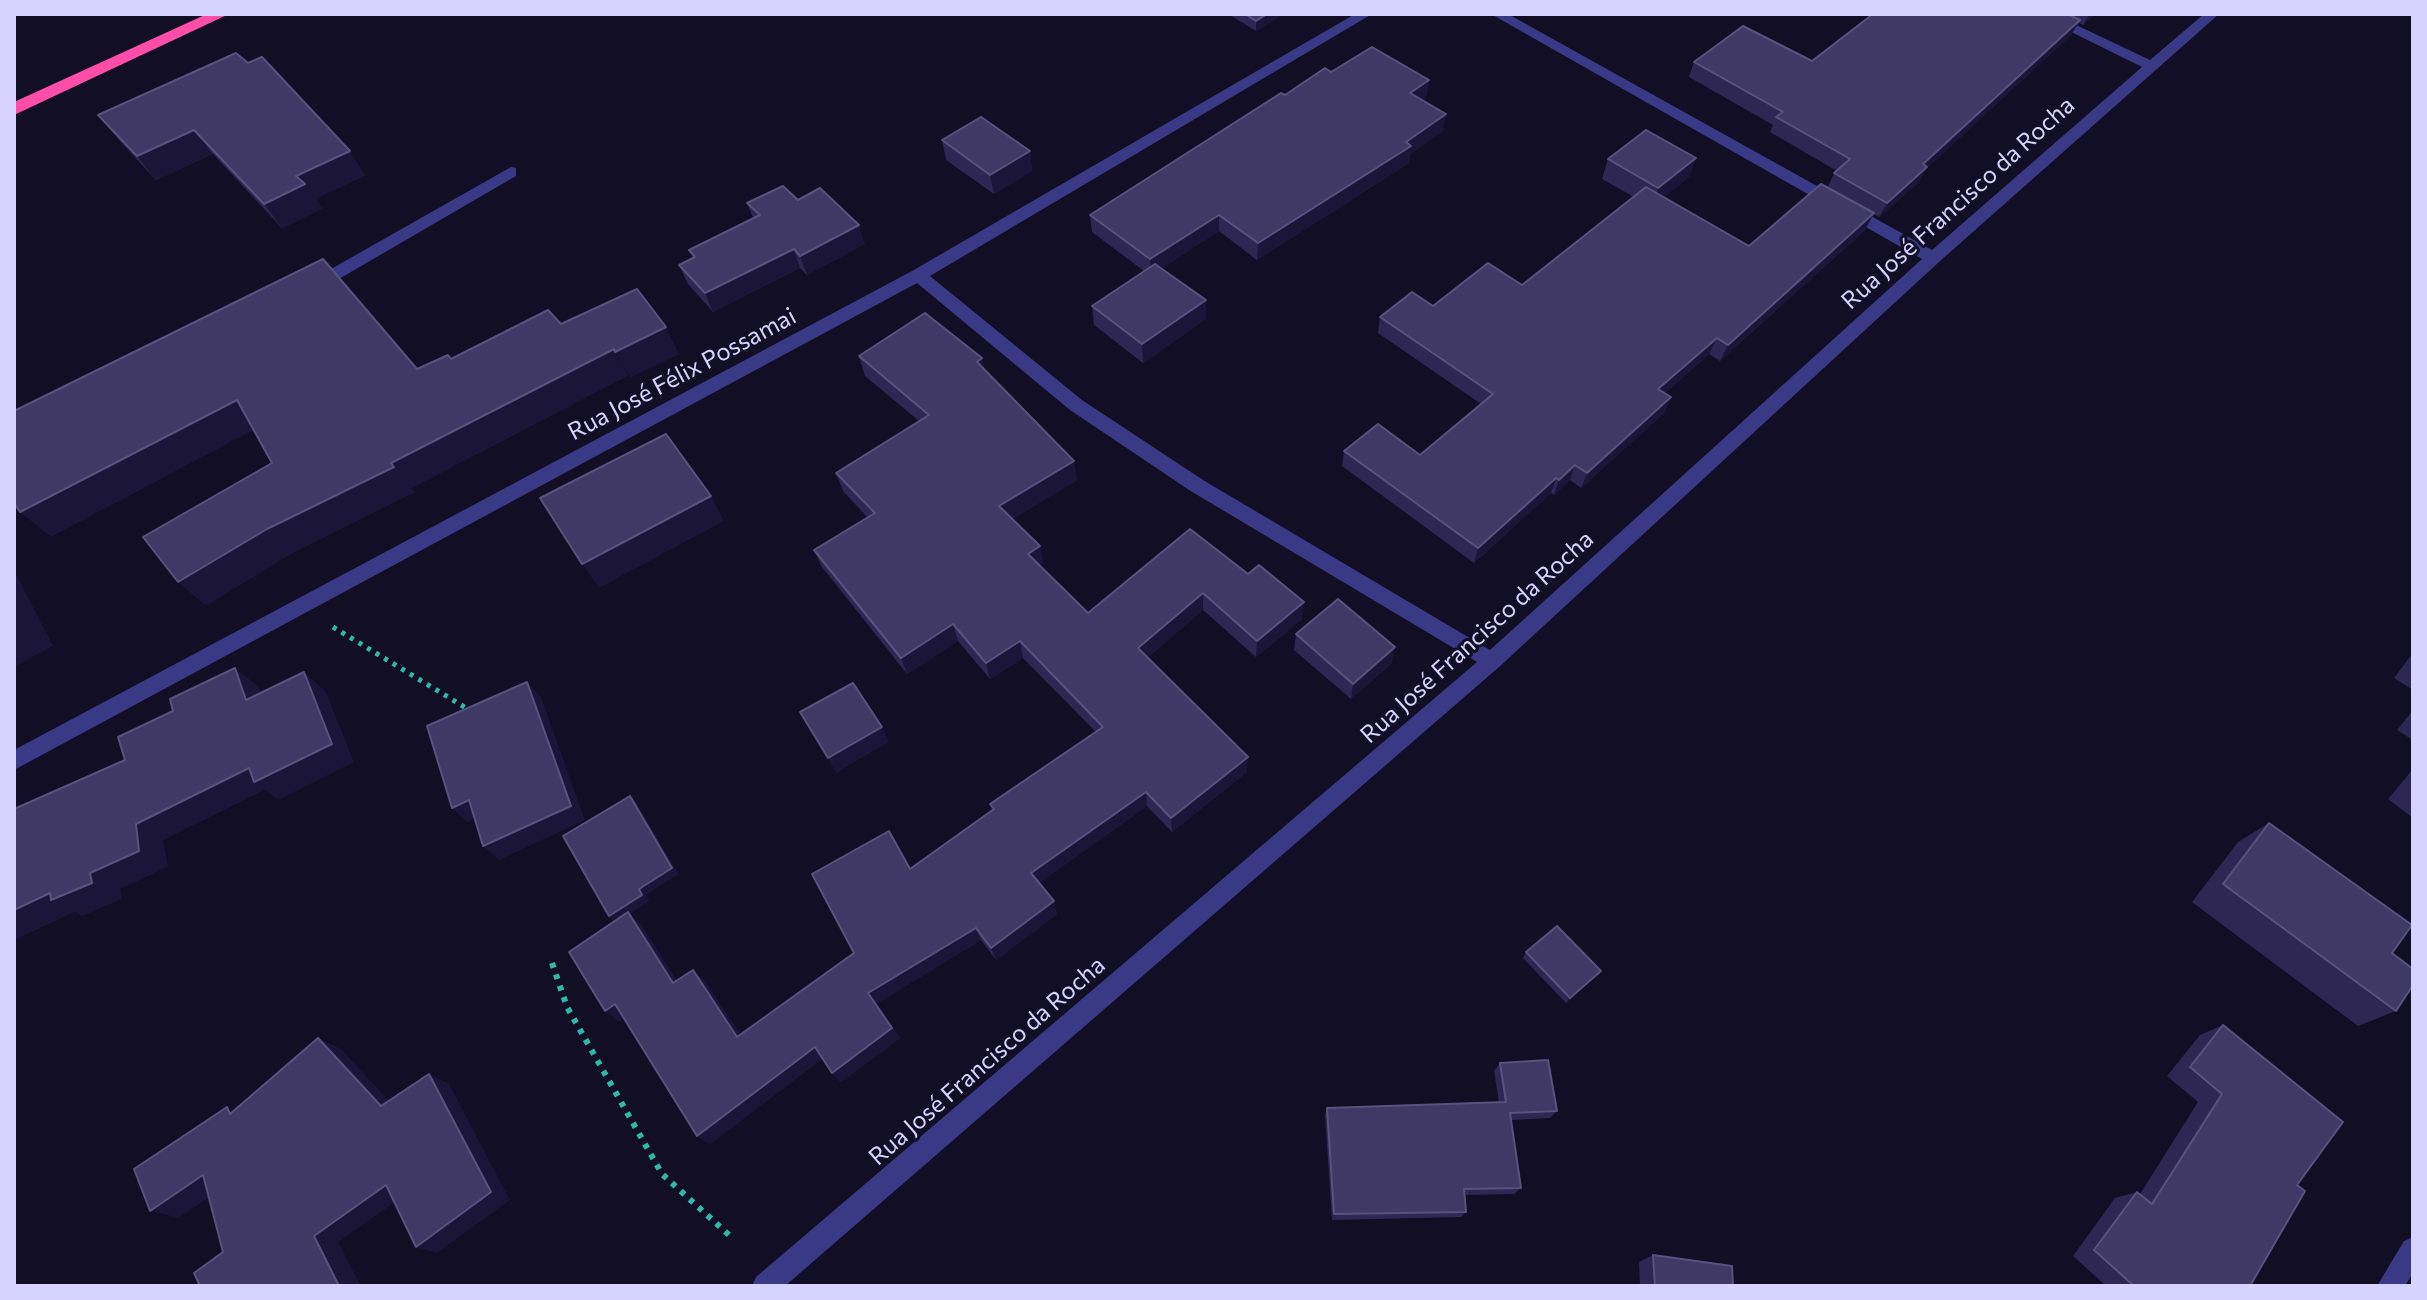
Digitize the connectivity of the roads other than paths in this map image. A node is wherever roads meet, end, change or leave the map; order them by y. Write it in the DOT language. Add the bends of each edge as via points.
graph roads {
  1 [pos="221,14"];
  2 [pos="1365,14"];
  3 [pos="1498,14"];
  4 [pos="2042,14"];
  5 [pos="2212,14"];
  6 [pos="2151,66"];
  7 [pos="14,109"];
  8 [pos="511,172"];
  9 [pos="1933,258"];
  10 [pos="918,275"];
  11 [pos="293,299"];
  12 [pos="1492,661"];
  13 [pos="14,761"];
  14 [pos="2413,1250"];
  15 [pos="765,1286"];
  16 [pos="2390,1286"];
  1 -- 7 [label="highway"];
  2 -- 10 [label="street, Rua José Félix Possamai"];
  3 -- 9 [label="street"];
  4 -- 6 [label="street"];
  5 -- 6 [label="street, Rua José Francisco da Rocha"];
  6 -- 9 [label="street, Rua José Francisco da Rocha"];
  8 -- 11 [label="street"];
  9 -- 12 [label="street, Rua José Francisco da Rocha"];
  10 -- 12 [label="street" via="1076,405 1196,485"];
  10 -- 13 [label="street, Rua José Félix Possamai"];
  12 -- 15 [label="street, Rua José Francisco da Rocha"];
  14 -- 16 [label="street"];
}
